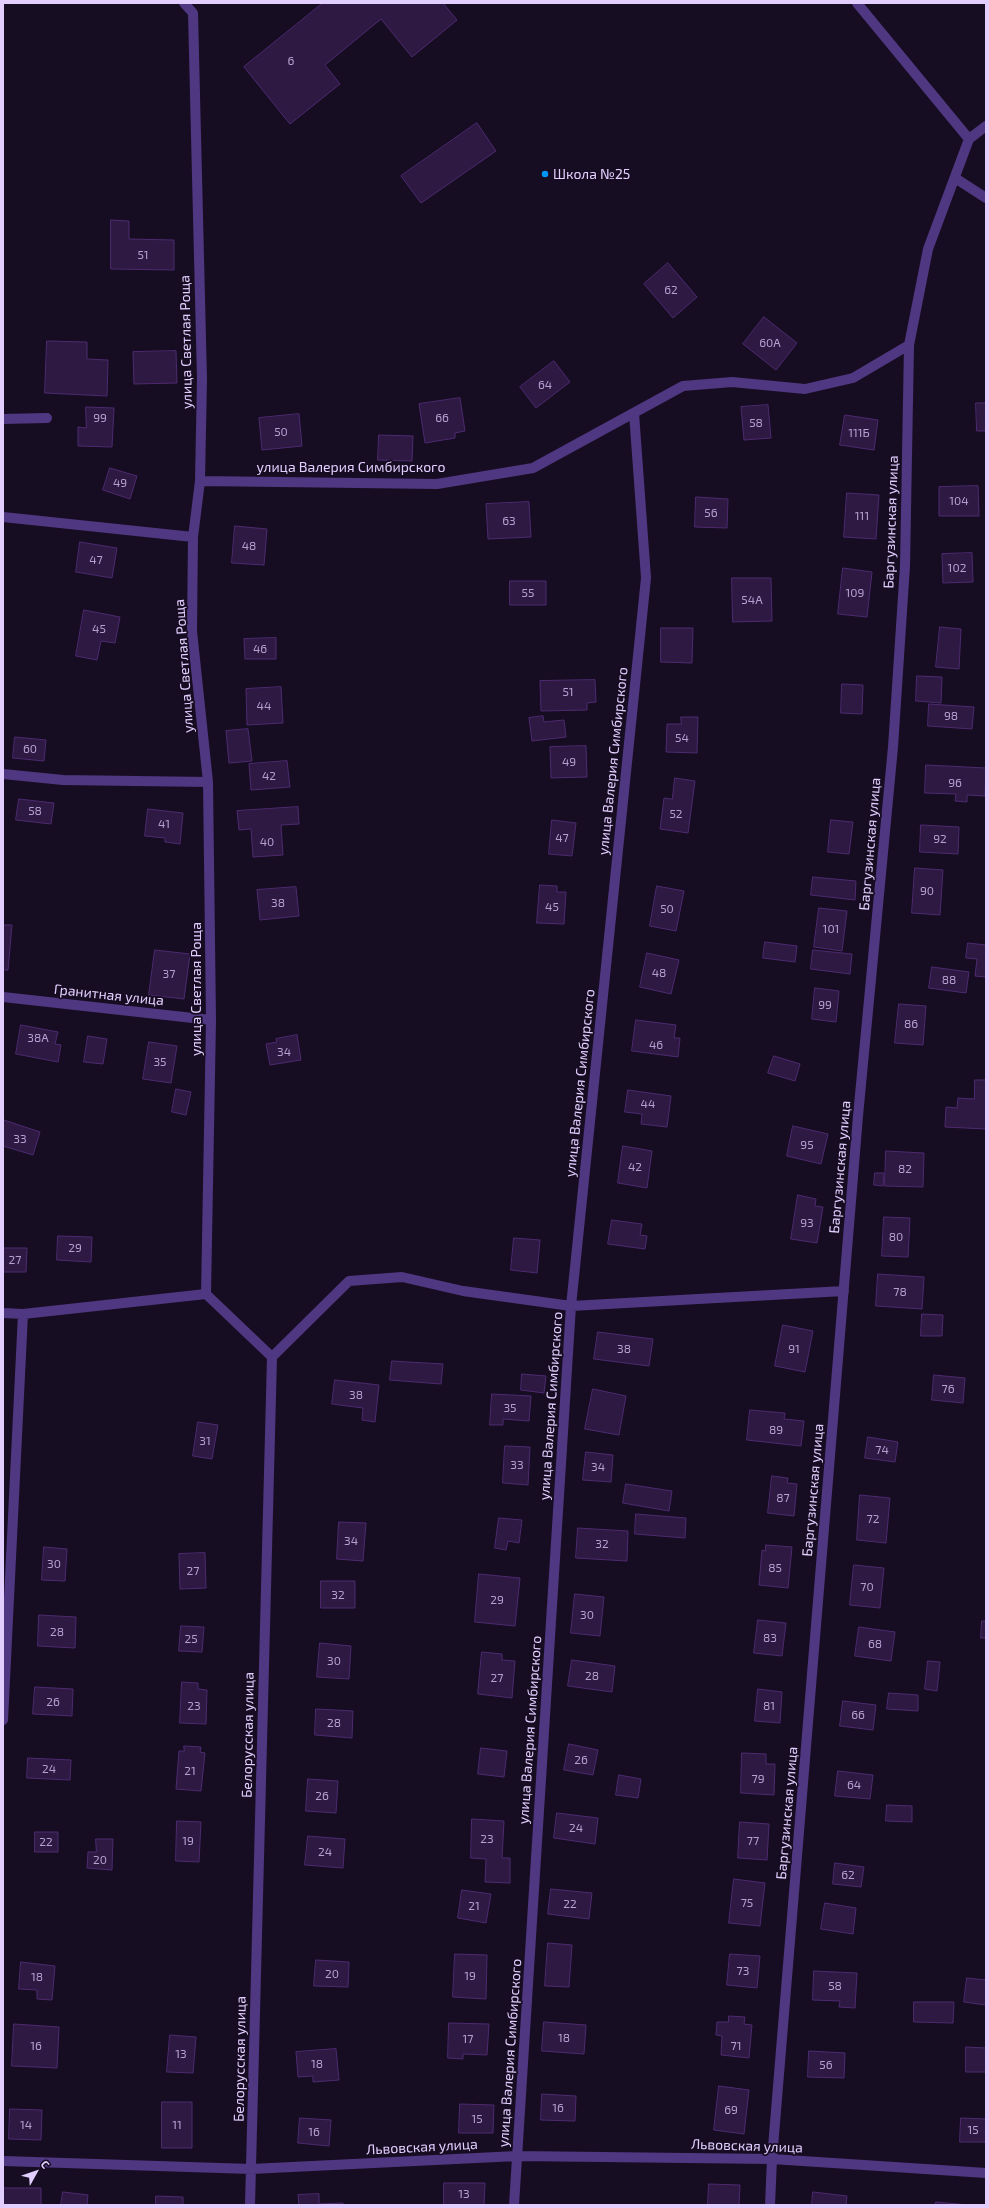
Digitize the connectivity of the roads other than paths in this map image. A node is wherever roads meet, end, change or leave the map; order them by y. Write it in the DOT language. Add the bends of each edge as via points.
graph roads {
  1 [pos="184,3"];
  2 [pos="857,3"];
  3 [pos="986,126"];
  4 [pos="969,139"];
  5 [pos="955,178"];
  6 [pos="986,198"];
  7 [pos="909,345"];
  8 [pos="634,413"];
  9 [pos="47,418"];
  10 [pos="3,419"];
  11 [pos="200,481"];
  12 [pos="3,517"];
  13 [pos="193,538"];
  14 [pos="3,774"];
  15 [pos="208,782"];
  16 [pos="3,997"];
  17 [pos="212,1020"];
  18 [pos="844,1291"];
  19 [pos="206,1294"];
  20 [pos="571,1306"];
  21 [pos="3,1314"];
  22 [pos="24,1314"];
  23 [pos="272,1357"];
  24 [pos="3,1720"];
  25 [pos="517,2156"];
  26 [pos="772,2159"];
  27 [pos="3,2161"];
  28 [pos="251,2169"];
  29 [pos="986,2173"];
  30 [pos="250,2205"];
  31 [pos="514,2205"];
  32 [pos="770,2205"];
  1 -- 11 [label="street, улица Светлая Роща" via="193,13 202,379"];
  2 -- 4 [label="street"];
  3 -- 4 [label="street"];
  4 -- 5 [label="street, Баргузинская улица"];
  5 -- 6 [label="street"];
  5 -- 7 [label="street, Баргузинская улица" via="928,249"];
  7 -- 8 [label="street" via="853,378 805,389 732,382 683,386"];
  7 -- 18 [label="street, Баргузинская улица" via="904,582 893,747"];
  8 -- 11 [label="street, улица Валерия Симбирского" via="533,468 437,484"];
  8 -- 20 [label="street, улица Валерия Симбирского" via="646,578"];
  9 -- 10 [label="street"];
  11 -- 13 [label="street, улица Светлая Роща"];
  12 -- 13 [label="street"];
  13 -- 15 [label="street, улица Светлая Роща" via="192,631"];
  14 -- 15 [label="street" via="63,780"];
  15 -- 17 [label="street, улица Светлая Роща"];
  16 -- 17 [label="street, Гранитная улица"];
  17 -- 19 [label="street, улица Светлая Роща"];
  18 -- 20 [label="street"];
  18 -- 26 [label="street, Баргузинская улица"];
  19 -- 22 [label="street"];
  19 -- 23 [label="street"];
  20 -- 23 [label="street" via="464,1291 402,1277 349,1281"];
  20 -- 25 [label="street, улица Валерия Симбирского"];
  21 -- 22 [label="street"];
  22 -- 24 [label="street"];
  23 -- 28 [label="street, Белорусская улица"];
  25 -- 26 [label="street, Львовская улица"];
  25 -- 28 [label="street, Львовская улица"];
  25 -- 31 [label="street, улица Валерия Симбирского"];
  26 -- 29 [label="street, Львовская улица"];
  26 -- 32 [label="street, Баргузинская улица"];
  27 -- 28 [label="street, Львовская улица"];
  28 -- 30 [label="street, Белорусская улица"];
}
